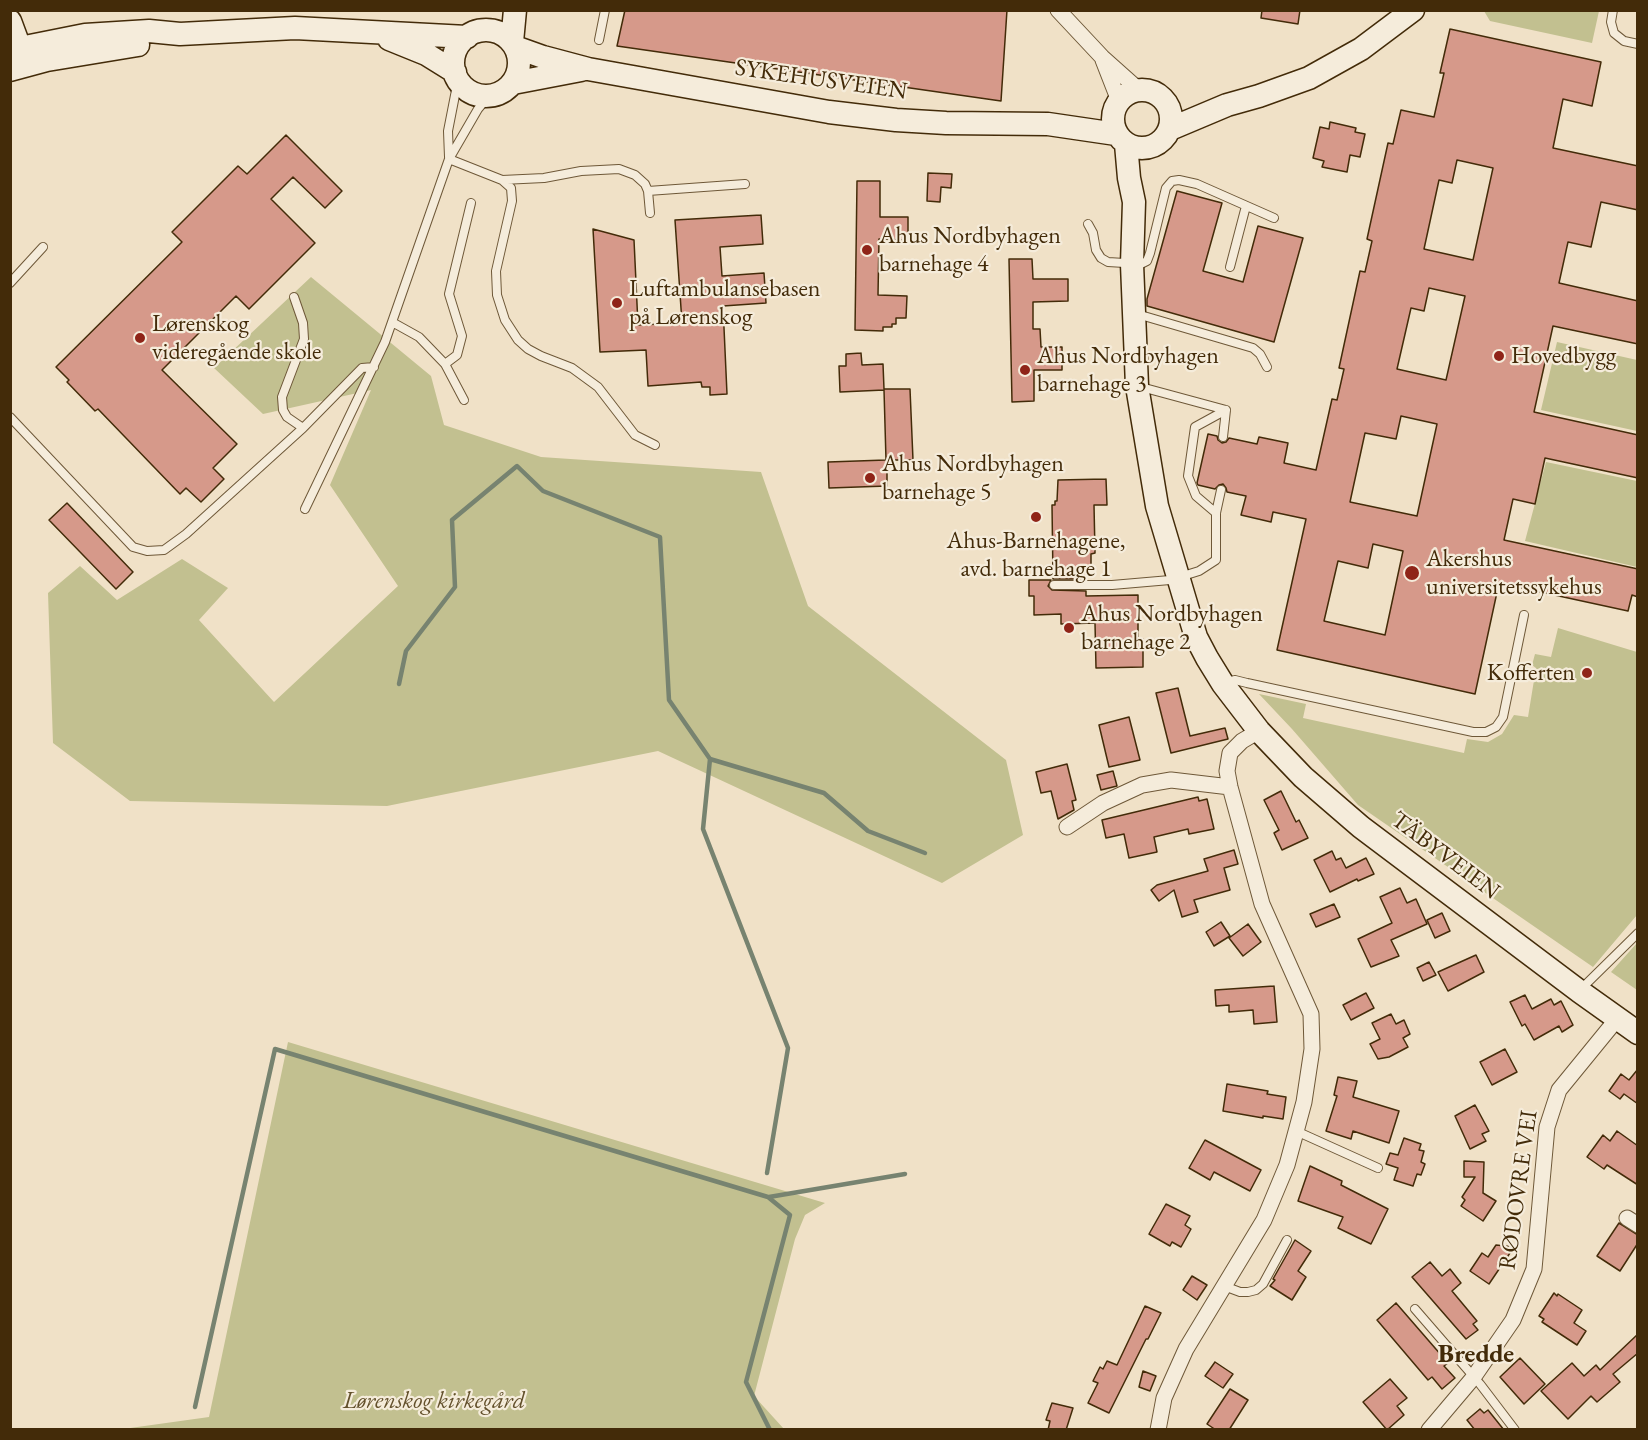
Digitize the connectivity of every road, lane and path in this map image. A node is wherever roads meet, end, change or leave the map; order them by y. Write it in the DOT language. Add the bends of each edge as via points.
graph roads {
  1 [pos="493,10"];
  2 [pos="515,10"];
  3 [pos="605,10"];
  4 [pos="1058,10"];
  5 [pos="1413,10"];
  6 [pos="1613,10"];
  7 [pos="10,21"];
  8 [pos="375,34"];
  9 [pos="472,34"];
  10 [pos="599,40"];
  11 [pos="513,44"];
  12 [pos="1638,44"];
  13 [pos="1102,57"];
  14 [pos="14,60"];
  15 [pos="588,69"];
  16 [pos="456,76"];
  17 [pos="513,83"];
  18 [pos="1139,90"];
  19 [pos="489,96"];
  20 [pos="1166,103"];
  21 [pos="1117,104"];
  22 [pos="1227,105"];
  23 [pos="1048,124"];
  24 [pos="1170,129"];
  25 [pos="1121,139"];
  26 [pos="1150,148"];
  27 [pos="449,159"];
  28 [pos="502,180"];
  29 [pos="746,184"];
  30 [pos="648,191"];
  31 [pos="1134,202"];
  32 [pos="471,203"];
  33 [pos="1246,206"];
  34 [pos="650,213"];
  35 [pos="1274,218"];
  36 [pos="1088,224"];
  37 [pos="43,247"];
  38 [pos="1132,264"];
  39 [pos="1230,267"];
  40 [pos="10,283"];
  41 [pos="294,297"];
  42 [pos="1133,313"];
  43 [pos="392,321"];
  44 [pos="446,364"];
  45 [pos="374,367"];
  46 [pos="1267,367"];
  47 [pos="1137,386"];
  48 [pos="464,400"];
  49 [pos="1226,410"];
  50 [pos="10,417"];
  51 [pos="303,428"];
  52 [pos="1223,437"];
  53 [pos="655,445"];
  54 [pos="1221,490"];
  55 [pos="305,509"];
  56 [pos="1216,513"];
  57 [pos="1178,578"];
  58 [pos="1054,585"];
  59 [pos="1524,615"];
  60 [pos="1223,684"];
  61 [pos="1259,731"];
  62 [pos="1230,787"];
  63 [pos="1067,827"];
  64 [pos="1638,933"];
  65 [pos="1579,991"];
  66 [pos="1617,1019"];
  67 [pos="1638,1033"];
  68 [pos="1296,1131"];
  69 [pos="1378,1168"];
  70 [pos="1287,1240"];
  71 [pos="1224,1286"];
  72 [pos="1415,1309"];
  73 [pos="1473,1378"];
  74 [pos="1158,1430"];
  75 [pos="1429,1430"];
  76 [pos="1515,1430"];
  1 -- 9 [label="main road"];
  2 -- 11 [label="main road"];
  3 -- 10 [label="lane"];
  4 -- 13 [label="street"];
  5 -- 22 [label="main road" via="1335,65 1290,86"];
  6 -- 12 [label="lane" via="1614,33 1624,41"];
  7 -- 14 [label="main road"];
  8 -- 9 [label="main road"];
  8 -- 14 [label="main road" via="295,28 180,34 87,53"];
  8 -- 16 [label="main road" via="414,48"];
  9 -- 11 [label="main road" via="493,31"];
  9 -- 16 [label="main road" via="457,49 453,64"];
  11 -- 15 [label="main road, SYKEHUSVEIEN"];
  11 -- 17 [label="main road" via="519,61"];
  13 -- 18 [label="street"];
  13 -- 21 [label="street"];
  15 -- 17 [label="main road, SYKEHUSVEIEN"];
  15 -- 23 [label="main road, SYKEHUSVEIEN" via="787,105 886,118"];
  16 -- 19 [label="main road" via="462,86 475,94"];
  16 -- 27 [label="lane" via="448,130"];
  17 -- 19 [label="main road"];
  18 -- 20 [label="main road" via="1152,91"];
  18 -- 21 [label="main road"];
  19 -- 27 [label="lane"];
  20 -- 22 [label="main road"];
  20 -- 24 [label="main road"];
  21 -- 23 [label="main road, SYKEHUSVEIEN"];
  21 -- 25 [label="main road" via="1112,121"];
  22 -- 24 [label="main road"];
  23 -- 25 [label="main road, SYKEHUSVEIEN"];
  24 -- 26 [label="main road" via="1162,141"];
  25 -- 26 [label="main road" via="1138,149"];
  25 -- 31 [label="main road"];
  26 -- 31 [label="main road"];
  27 -- 28 [label="lane"];
  27 -- 43 [label="lane"];
  28 -- 30 [label="lane" via="618,169 635,175"];
  28 -- 53 [label="lane" via="511,188 512,201 496,271 497,295 505,320 528,349 572,368 598,387 635,435"];
  29 -- 30 [label="lane"];
  30 -- 34 [label="lane"];
  31 -- 38 [label="main road, TÄBYVEIEN"];
  32 -- 44 [label="lane" via="449,294 462,336 457,355"];
  33 -- 35 [label="lane"];
  33 -- 38 [label="lane" via="1197,184 1172,181 1166,188 1147,261"];
  33 -- 39 [label="lane"];
  36 -- 38 [label="lane" via="1101,258"];
  37 -- 40 [label="lane"];
  38 -- 42 [label="main road, TÄBYVEIEN"];
  41 -- 51 [label="lane" via="304,339 282,397 287,417"];
  42 -- 46 [label="lane" via="1253,348"];
  42 -- 47 [label="main road, TÄBYVEIEN"];
  43 -- 44 [label="lane" via="419,337"];
  43 -- 45 [label="lane"];
  44 -- 48 [label="lane"];
  45 -- 51 [label="lane" via="362,368"];
  45 -- 55 [label="lane"];
  47 -- 49 [label="lane"];
  47 -- 57 [label="main road, TÄBYVEIEN" via="1157,506"];
  49 -- 52 [label="lane"];
  49 -- 56 [label="lane" via="1196,427 1188,476 1196,496"];
  50 -- 51 [label="lane" via="134,547 147,551 164,550 186,534"];
  54 -- 56 [label="lane"];
  56 -- 57 [label="lane" via="1216,560"];
  57 -- 58 [label="lane" via="1112,585"];
  57 -- 60 [label="main road, TÄBYVEIEN" via="1196,637"];
  59 -- 60 [label="lane" via="1503,717 1486,732 1235,680"];
  60 -- 61 [label="main road, TÄBYVEIEN"];
  61 -- 62 [label="street" via="1230,753"];
  61 -- 65 [label="main road, TÄBYVEIEN" via="1303,777 1361,827"];
  62 -- 63 [label="street" via="1171,780 1142,785 1103,803"];
  62 -- 68 [label="street" via="1262,904 1311,1014 1312,1049"];
  64 -- 65 [label="lane"];
  65 -- 66 [label="main road, TÄBYVEIEN"];
  66 -- 67 [label="main road, TÄBYVEIEN"];
  66 -- 73 [label="street, RØDOVRE VEI" via="1559,1090 1546,1127 1534,1269 1513,1320"];
  68 -- 69 [label="lane"];
  68 -- 71 [label="street" via="1287,1166 1264,1220"];
  70 -- 71 [label="lane" via="1256,1290 1240,1292"];
  71 -- 74 [label="street" via="1186,1348 1164,1398"];
  72 -- 73 [label="lane"];
  73 -- 75 [label="street, RØDOVRE VEI"];
  73 -- 76 [label="lane"];
}
